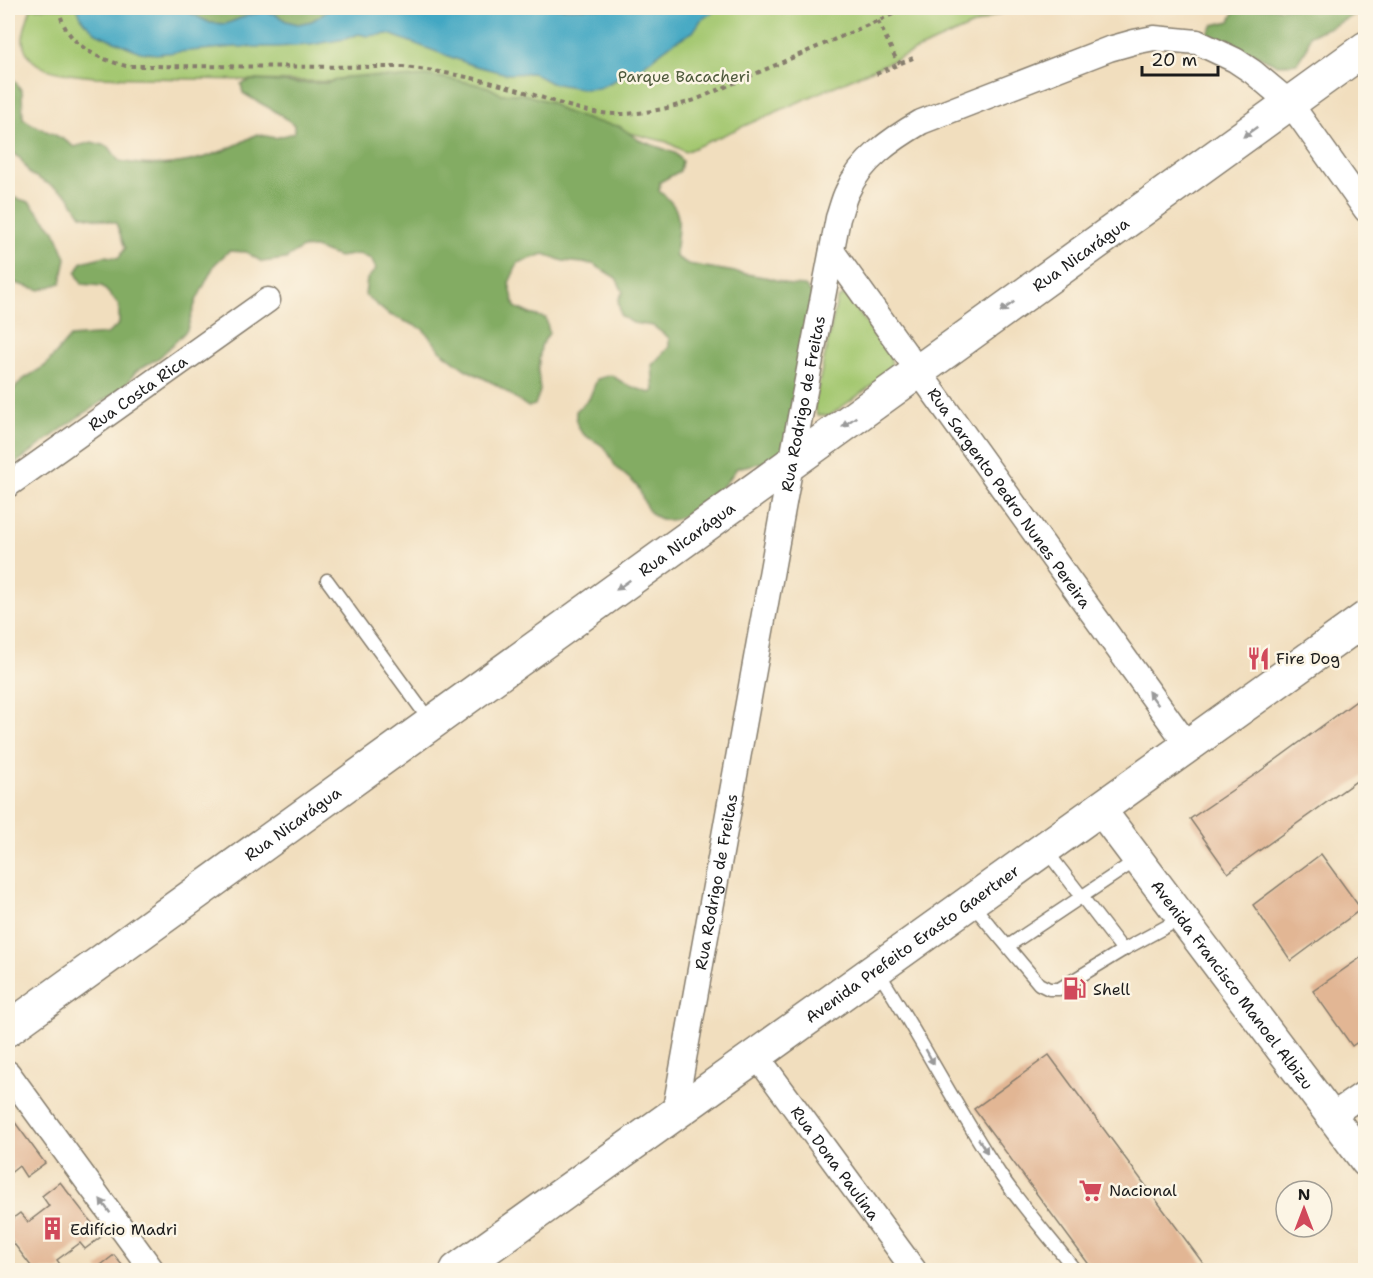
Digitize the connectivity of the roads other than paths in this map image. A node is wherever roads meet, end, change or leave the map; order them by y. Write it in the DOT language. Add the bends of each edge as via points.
graph roads {
  1 [pos="1365,48"];
  2 [pos="1290,103"];
  3 [pos="1365,210"];
  4 [pos="832,251"];
  5 [pos="268,300"];
  6 [pos="919,371"];
  7 [pos="791,464"];
  8 [pos="8,485"];
  9 [pos="327,580"];
  10 [pos="1365,618"];
  11 [pos="431,723"];
  12 [pos="1188,746"];
  13 [pos="1100,808"];
  14 [pos="1045,848"];
  15 [pos="1138,859"];
  16 [pos="1081,897"];
  17 [pos="970,902"];
  18 [pos="1182,918"];
  19 [pos="1008,946"];
  20 [pos="1123,950"];
  21 [pos="877,969"];
  22 [pos="8,1029"];
  23 [pos="756,1055"];
  24 [pos="8,1073"];
  25 [pos="1365,1092"];
  26 [pos="674,1114"];
  27 [pos="1331,1116"];
  28 [pos="1365,1162"];
  29 [pos="152,1270"];
  30 [pos="457,1270"];
  31 [pos="914,1270"];
  32 [pos="1075,1270"];
  1 -- 2 [label="main road, Rua Nicarágua"];
  2 -- 3 [label="street, Rua Rodrigo de Freitas"];
  2 -- 4 [label="street, Rua Rodrigo de Freitas" via="1244,66 1197,42 1154,38 1109,49 921,122 902,133 861,170 847,191"];
  2 -- 6 [label="main road, Rua Nicarágua, one-way"];
  4 -- 6 [label="street, Rua Sargento Pedro Nunes Pereira"];
  4 -- 7 [label="street, Rua Rodrigo de Freitas"];
  5 -- 8 [label="street, Rua Costa Rica"];
  6 -- 7 [label="main road, Rua Nicarágua, one-way"];
  12 -- 6 [label="street, Rua Sargento Pedro Nunes Pereira, one-way"];
  7 -- 11 [label="main road, Rua Nicarágua, one-way"];
  7 -- 26 [label="street, Rua Rodrigo de Freitas"];
  9 -- 11 [label="lane"];
  10 -- 12 [label="main road, Avenida Prefeito Erasto Gaertner"];
  11 -- 22 [label="main road, Rua Nicarágua"];
  12 -- 13 [label="main road, Avenida Prefeito Erasto Gaertner"];
  13 -- 14 [label="main road, Avenida Prefeito Erasto Gaertner"];
  13 -- 15 [label="street, Avenida Francisco Manoel Albizu"];
  14 -- 16 [label="lane"];
  14 -- 17 [label="main road, Avenida Prefeito Erasto Gaertner"];
  15 -- 16 [label="lane"];
  15 -- 18 [label="street, Avenida Francisco Manoel Albizu"];
  16 -- 19 [label="lane"];
  16 -- 20 [label="lane"];
  17 -- 19 [label="lane"];
  17 -- 21 [label="main road, Avenida Prefeito Erasto Gaertner"];
  18 -- 20 [label="lane"];
  18 -- 27 [label="street, Avenida Francisco Manoel Albizu"];
  19 -- 20 [label="lane" via="1039,984 1048,989 1059,989"];
  21 -- 23 [label="main road, Avenida Prefeito Erasto Gaertner"];
  21 -- 32 [label="lane, one-way" via="1004,1178"];
  23 -- 26 [label="main road, Avenida Prefeito Erasto Gaertner"];
  23 -- 31 [label="street, Rua Dona Paulina"];
  29 -- 24 [label="street, one-way"];
  25 -- 27 [label="street"];
  26 -- 30 [label="main road, Avenida Prefeito Erasto Gaertner"];
  27 -- 28 [label="street, Avenida Francisco Manoel Albizu"];
}
